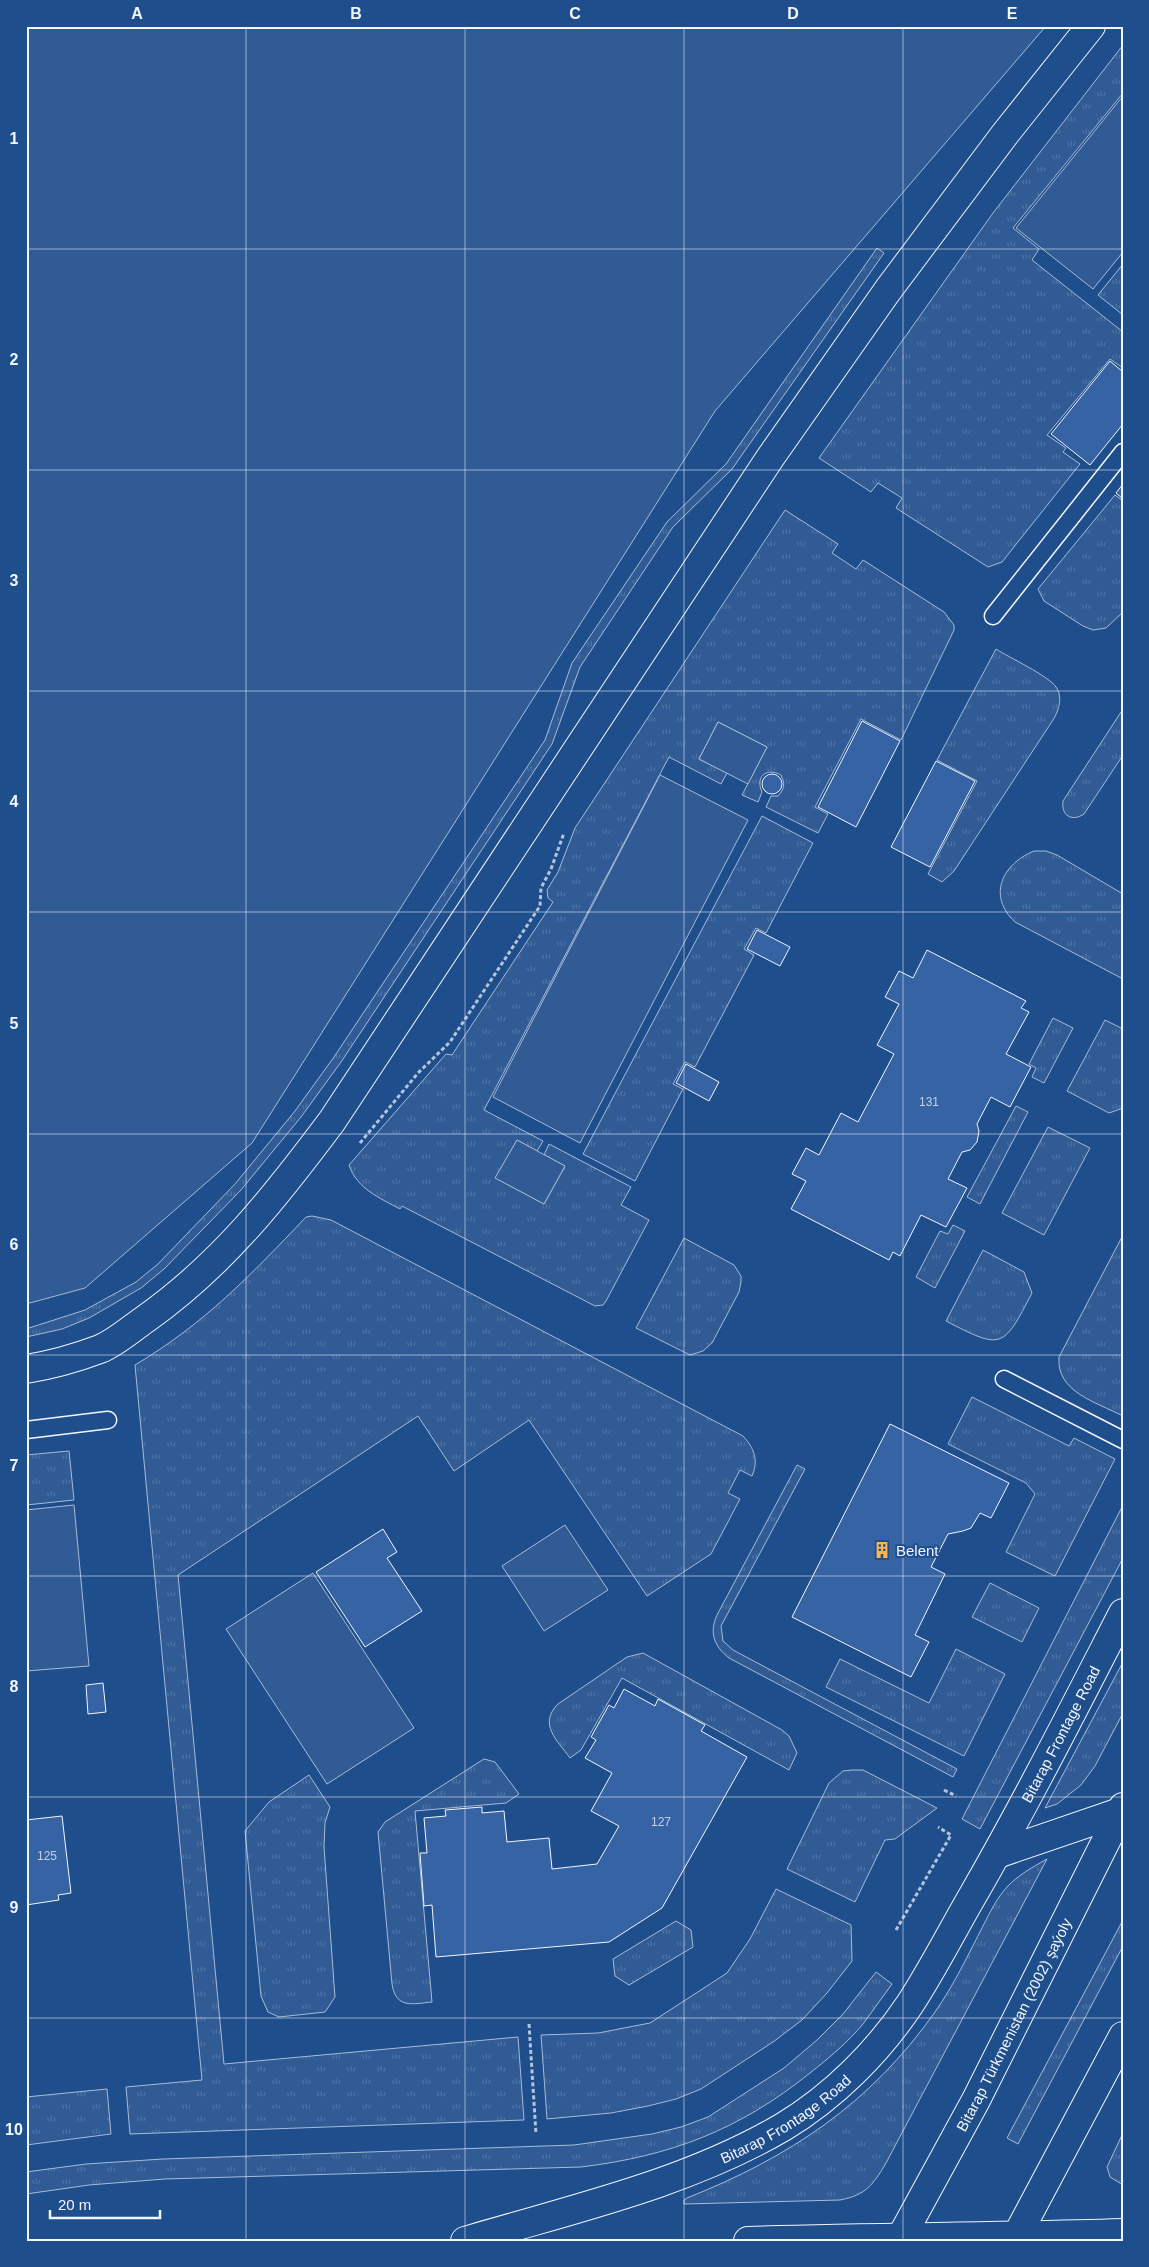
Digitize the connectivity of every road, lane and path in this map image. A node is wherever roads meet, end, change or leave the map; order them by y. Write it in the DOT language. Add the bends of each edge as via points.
graph roads {
  1 [pos="1091,26"];
  2 [pos="1123,452"];
  3 [pos="993,616"];
  4 [pos="566,827"];
  5 [pos="359,1145"];
  6 [pos="26,1369"];
  7 [pos="1004,1379"];
  8 [pos="108,1420"];
  9 [pos="26,1430"];
  10 [pos="1123,1440"];
  11 [pos="1123,1614"];
  12 [pos="944,1790"];
  13 [pos="956,1796"];
  14 [pos="1121,1809"];
  15 [pos="938,1827"];
  16 [pos="997,1854"];
  17 [pos="896,1930"];
  18 [pos="529,2024"];
  19 [pos="1123,2036"];
  20 [pos="536,2134"];
  21 [pos="1123,2233"];
  22 [pos="901,2238"];
  23 [pos="1015,2238"];
  24 [pos="465,2241"];
  25 [pos="748,2241"];
  1 -- 6 [label="street" via="888,290 770,458 337,1113 292,1174 239,1237 168,1303 102,1348"];
  2 -- 3 [label="lane"];
  4 -- 5 [label="path" via="541,888 540,906 450,1042 418,1073"];
  7 -- 10 [label="lane"];
  8 -- 9 [label="lane"];
  11 -- 16 [label="street, Bitarap Frontage Road"];
  12 -- 13 [label="path"];
  14 -- 16 [label="street"];
  14 -- 22 [label="street, Bitarap Türkmenistan (2002) şaýoly" via="976,2100"];
  15 -- 17 [label="path" via="951,1835"];
  16 -- 24 [label="street, Bitarap Frontage Road" via="901,2017 866,2059 813,2106 784,2126 706,2165"];
  18 -- 20 [label="path"];
  19 -- 23 [label="street"];
  21 -- 23 [label="street"];
  22 -- 23 [label="street"];
  22 -- 25 [label="street"];
}
